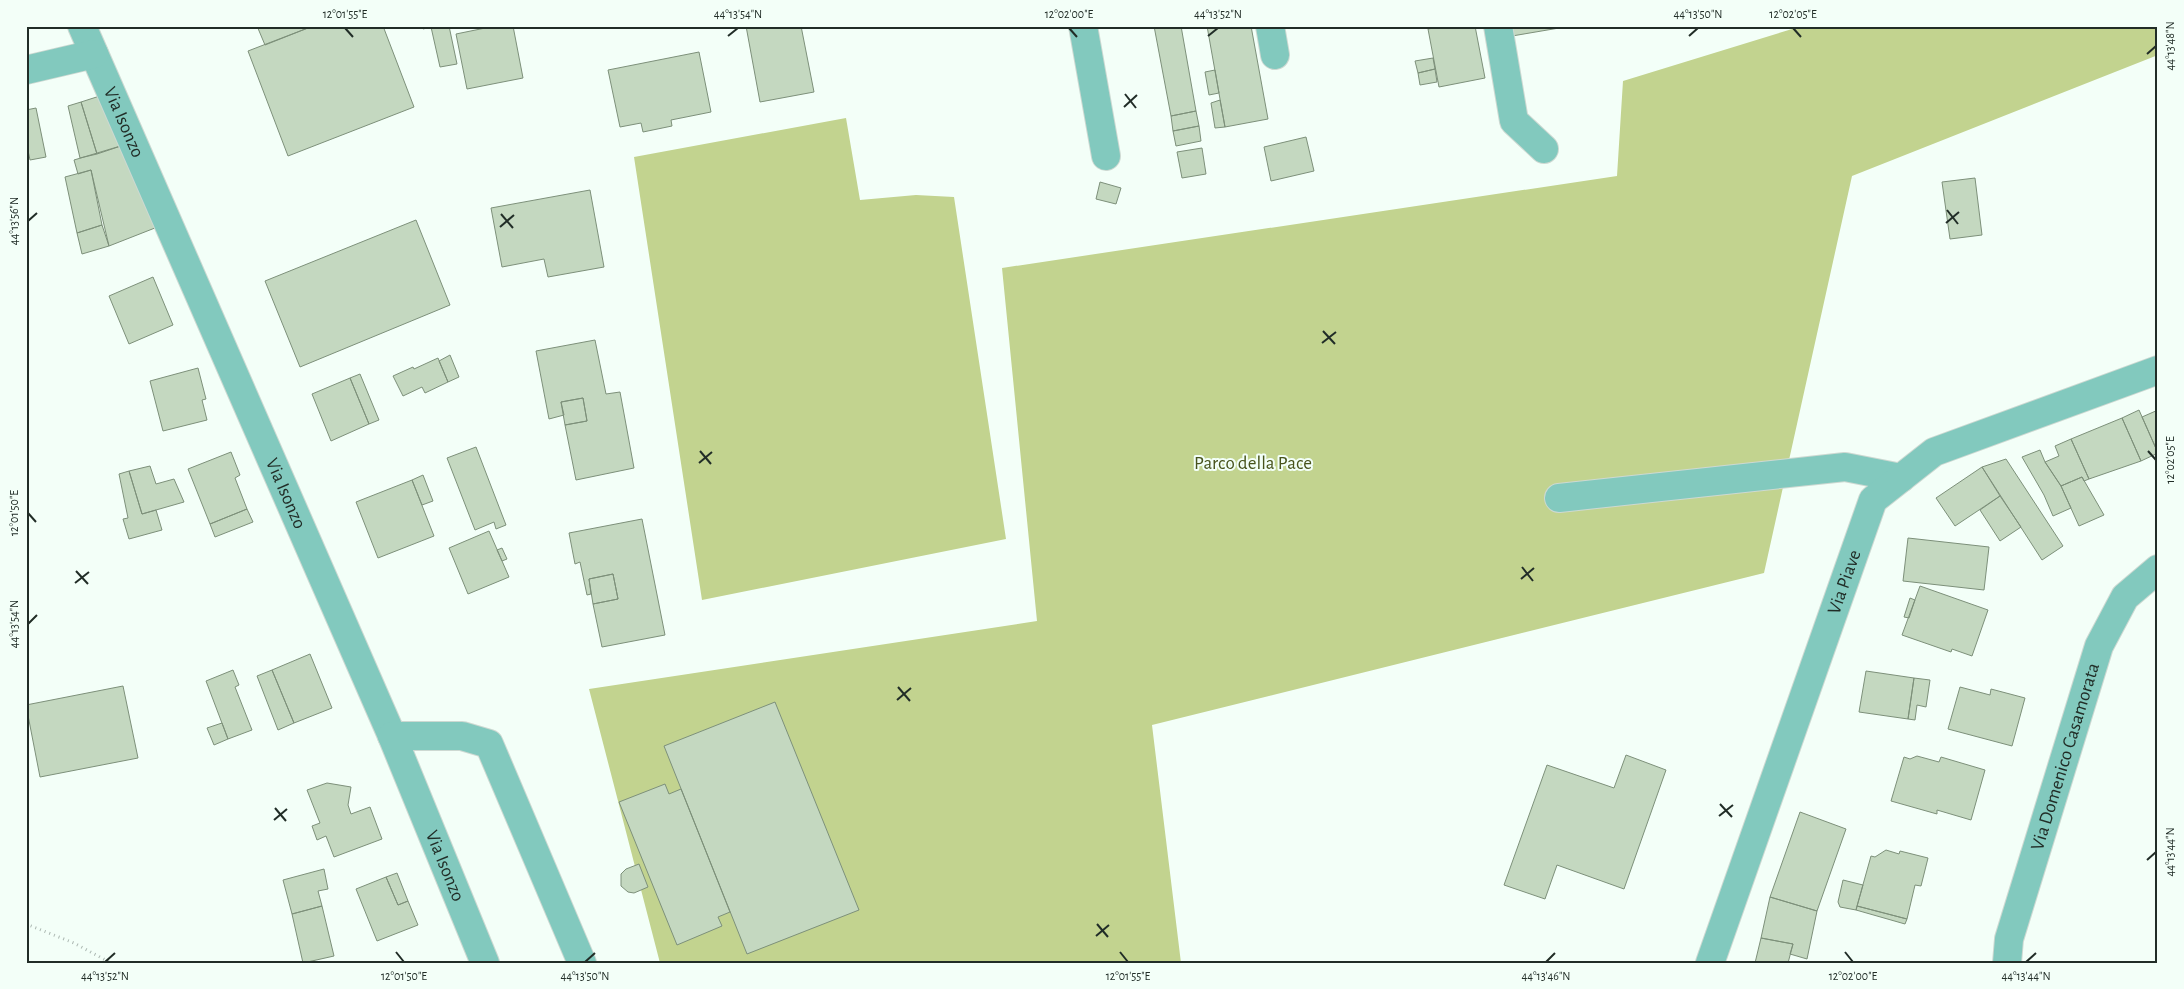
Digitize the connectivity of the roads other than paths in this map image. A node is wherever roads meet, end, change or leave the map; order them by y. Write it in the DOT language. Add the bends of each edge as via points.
graph roads {
  1 [pos="82,26"];
  2 [pos="1083,26"];
  3 [pos="1270,26"];
  4 [pos="1498,26"];
  5 [pos="94,54"];
  6 [pos="1275,55"];
  7 [pos="26,70"];
  8 [pos="1544,149"];
  9 [pos="1106,156"];
  10 [pos="2158,370"];
  11 [pos="1901,478"];
  12 [pos="1559,498"];
  13 [pos="2158,569"];
  14 [pos="392,736"];
  15 [pos="485,963"];
  16 [pos="582,963"];
  17 [pos="1710,963"];
  18 [pos="2008,963"];
  1 -- 5 [label="street, Via Isonzo"];
  2 -- 9 [label="street"];
  3 -- 6 [label="street"];
  4 -- 8 [label="street" via="1514,121"];
  5 -- 7 [label="street"];
  5 -- 14 [label="street, Via Isonzo"];
  10 -- 11 [label="street, Via Piave" via="1934,452"];
  11 -- 12 [label="street" via="1845,467"];
  11 -- 17 [label="street, Via Piave" via="1874,500"];
  13 -- 18 [label="street, Via Domenico Casamorata" via="2125,597 2099,646 2009,939"];
  14 -- 15 [label="street, Via Isonzo"];
  14 -- 16 [label="street" via="462,736 489,744"];
}
